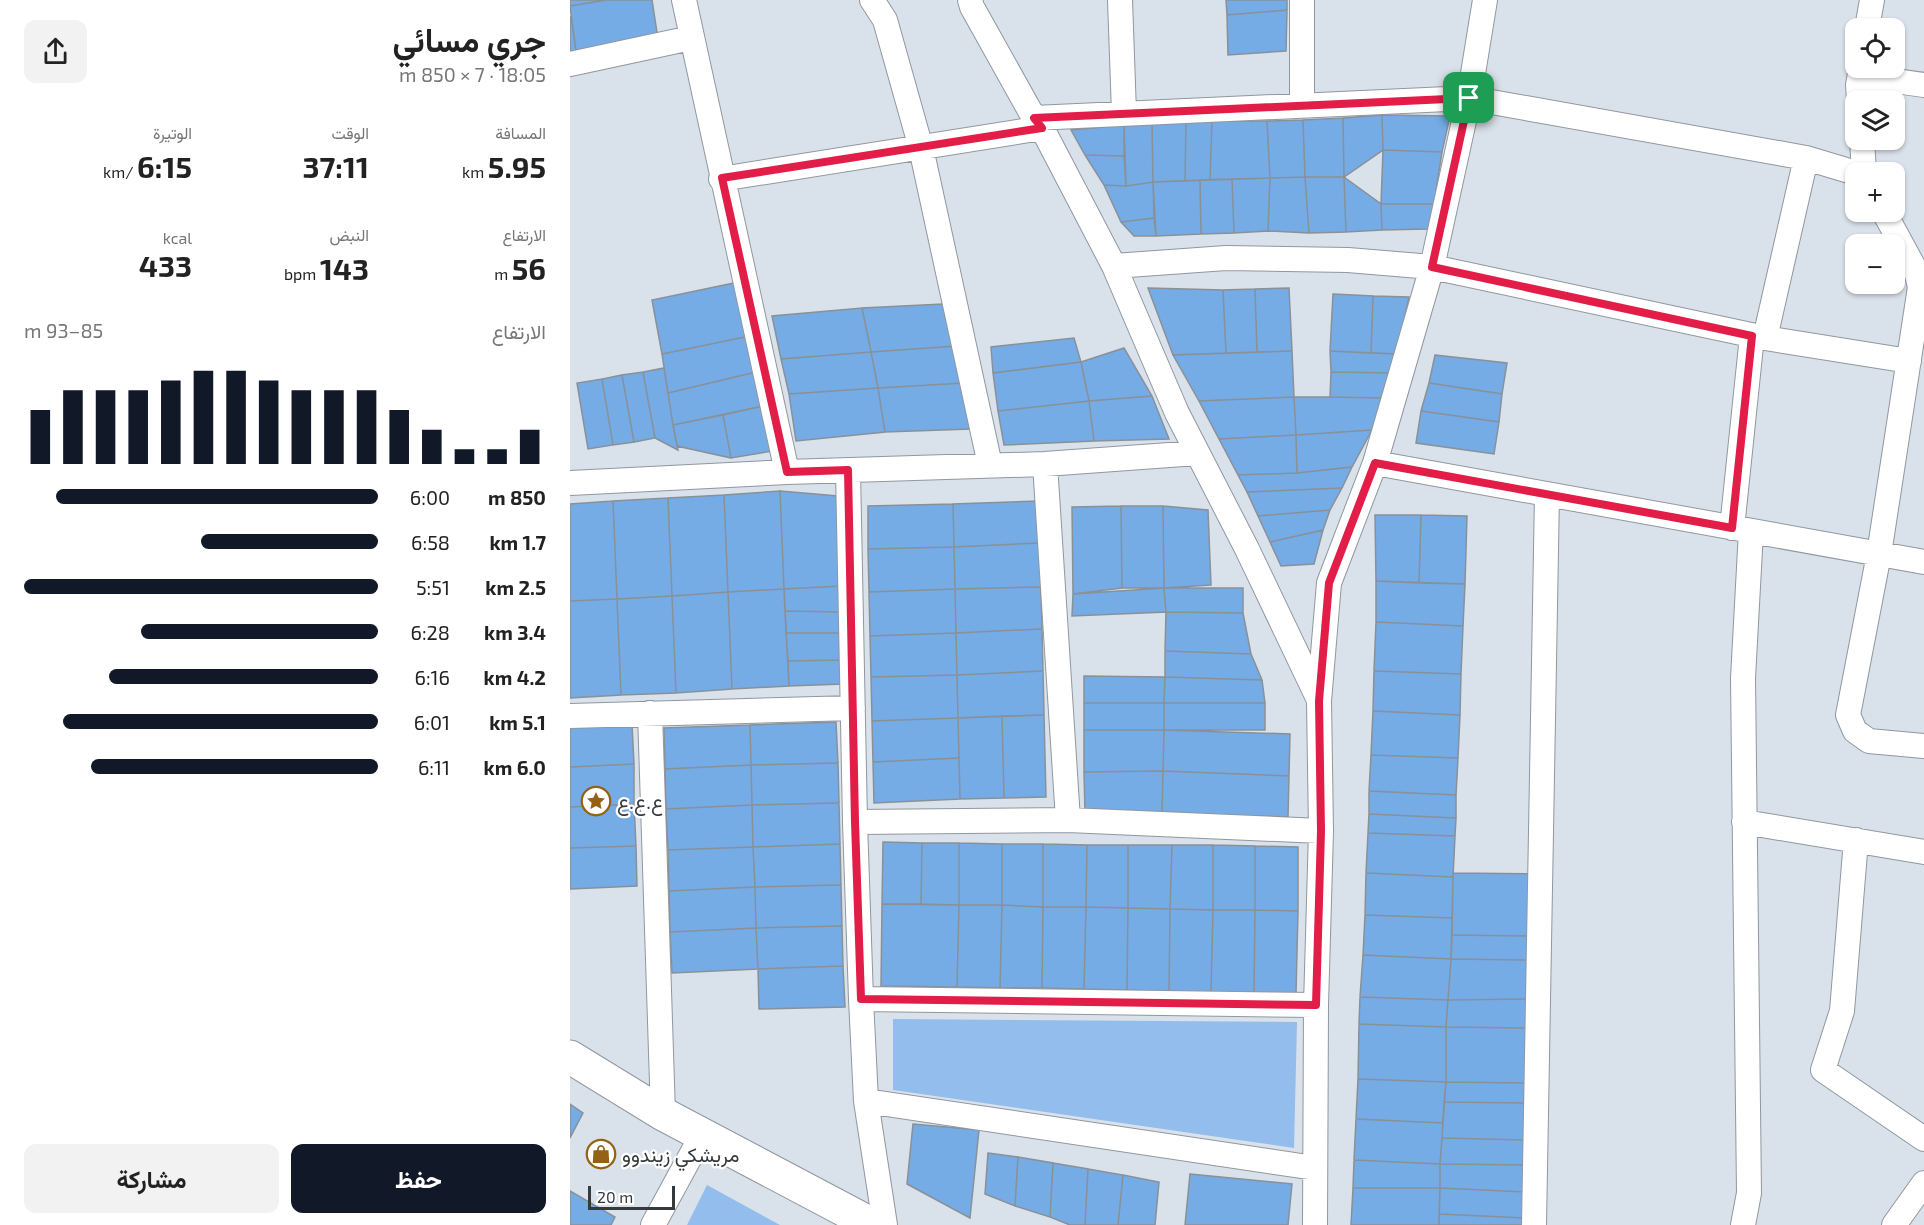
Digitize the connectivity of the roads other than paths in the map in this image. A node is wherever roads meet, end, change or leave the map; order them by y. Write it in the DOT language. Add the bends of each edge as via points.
graph roads {
  1 [pos="684,0"];
  2 [pos="873,0"];
  3 [pos="970,0"];
  4 [pos="1120,0"];
  5 [pos="1302,0"];
  6 [pos="1485,0"];
  7 [pos="1872,0"];
  8 [pos="1869,18"];
  9 [pos="691,38"];
  10 [pos="570,64"];
  11 [pos="1890,78"];
  12 [pos="1924,85"];
  13 [pos="1469,98"];
  14 [pos="1302,105"];
  15 [pos="1124,113"];
  16 [pos="1038,123"];
  17 [pos="921,148"];
  18 [pos="1806,158"];
  19 [pos="1845,170"];
  20 [pos="722,178"];
  21 [pos="1889,222"];
  22 [pos="1114,266"];
  23 [pos="1432,267"];
  24 [pos="1758,337"];
  25 [pos="1909,361"];
  26 [pos="1197,453"];
  27 [pos="1375,463"];
  28 [pos="1045,464"];
  29 [pos="990,465"];
  30 [pos="848,470"];
  31 [pos="787,472"];
  32 [pos="570,483"];
  33 [pos="1547,494"];
  34 [pos="1741,529"];
  35 [pos="1879,554"];
  36 [pos="1924,562"];
  37 [pos="1319,701"];
  38 [pos="853,708"];
  39 [pos="650,713"];
  40 [pos="570,716"];
  41 [pos="1924,746"];
  42 [pos="1068,820"];
  43 [pos="855,822"];
  44 [pos="1744,822"];
  45 [pos="1321,831"];
  46 [pos="1856,840"];
  47 [pos="1924,852"];
  48 [pos="861,999"];
  49 [pos="1316,1005"];
  50 [pos="570,1057"];
  51 [pos="866,1101"];
  52 [pos="663,1114"];
  53 [pos="702,1135"];
  54 [pos="1924,1139"];
  55 [pos="1315,1168"];
  56 [pos="1924,1184"];
  57 [pos="653,1225"];
  58 [pos="873,1225"];
  59 [pos="885,1225"];
  60 [pos="1315,1225"];
  61 [pos="1534,1225"];
  62 [pos="1743,1225"];
  63 [pos="1894,1225"];
  1 -- 9 [label="street"];
  2 -- 17 [label="street" via="885,20"];
  3 -- 16 [label="street"];
  4 -- 15 [label="street"];
  5 -- 14 [label="street"];
  6 -- 13 [label="street"];
  7 -- 8 [label="street"];
  9 -- 10 [label="street"];
  9 -- 20 [label="street"];
  11 -- 12 [label="street"];
  13 -- 14 [label="street"];
  13 -- 18 [label="street"];
  13 -- 23 [label="street"];
  14 -- 15 [label="street"];
  15 -- 16 [label="street"];
  16 -- 17 [label="street"];
  16 -- 22 [label="street"];
  17 -- 20 [label="street"];
  17 -- 29 [label="street"];
  18 -- 19 [label="street"];
  18 -- 24 [label="street"];
  20 -- 31 [label="street"];
  21 -- 25 [label="street" via="1916,271 1920,287"];
  22 -- 23 [label="street" via="1226,258 1347,260"];
  22 -- 26 [label="street"];
  23 -- 24 [label="street"];
  23 -- 27 [label="street"];
  24 -- 25 [label="street"];
  24 -- 34 [label="street"];
  25 -- 35 [label="street"];
  26 -- 28 [label="street"];
  26 -- 37 [label="street"];
  27 -- 33 [label="street"];
  27 -- 37 [label="street" via="1329,583"];
  28 -- 29 [label="street"];
  28 -- 42 [label="street"];
  29 -- 30 [label="street"];
  30 -- 31 [label="street"];
  30 -- 38 [label="street"];
  31 -- 32 [label="street"];
  33 -- 34 [label="street"];
  33 -- 61 [label="street"];
  34 -- 35 [label="street"];
  34 -- 44 [label="street"];
  35 -- 36 [label="street"];
  35 -- 41 [label="street" via="1848,715 1855,731 1869,741"];
  37 -- 45 [label="street"];
  38 -- 39 [label="street"];
  38 -- 43 [label="street"];
  39 -- 40 [label="street"];
  39 -- 52 [label="street"];
  42 -- 43 [label="street"];
  42 -- 45 [label="street"];
  43 -- 48 [label="street"];
  44 -- 46 [label="street"];
  44 -- 62 [label="street" via="1749,1192"];
  45 -- 49 [label="street"];
  46 -- 47 [label="street"];
  46 -- 54 [label="street" via="1842,1011 1823,1070"];
  48 -- 49 [label="street"];
  48 -- 51 [label="street"];
  49 -- 55 [label="street"];
  50 -- 52 [label="street"];
  51 -- 55 [label="street"];
  51 -- 59 [label="street"];
  52 -- 53 [label="street"];
  53 -- 57 [label="street"];
  53 -- 58 [label="street"];
  55 -- 60 [label="street"];
  56 -- 63 [label="street"];
}
